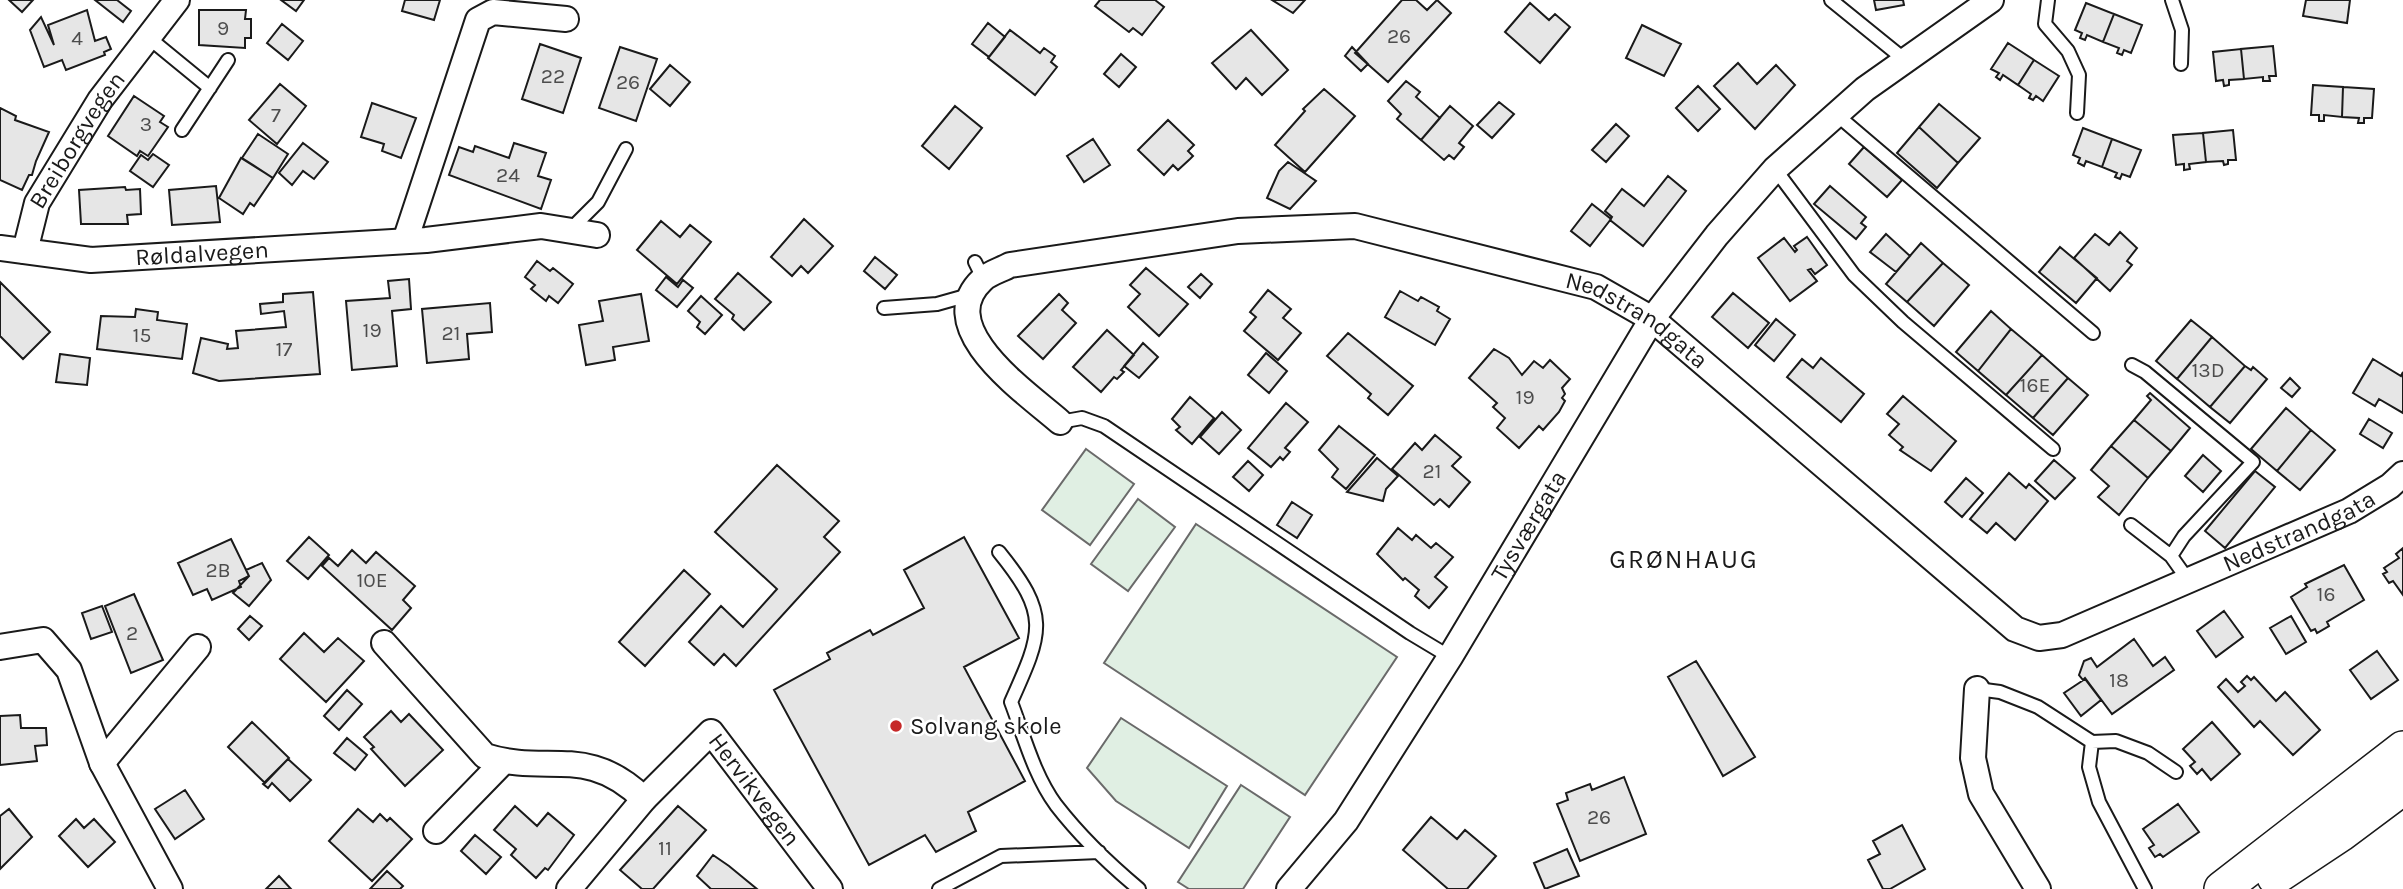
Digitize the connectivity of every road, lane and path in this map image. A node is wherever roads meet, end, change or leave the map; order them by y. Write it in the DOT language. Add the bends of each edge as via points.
graph roads {
  1 [pos="177,0"];
  2 [pos="1831,0"];
  3 [pos="1992,0"];
  4 [pos="2048,0"];
  5 [pos="2172,0"];
  6 [pos="566,19"];
  7 [pos="149,38"];
  8 [pos="228,60"];
  9 [pos="1905,60"];
  10 [pos="2181,64"];
  11 [pos="210,88"];
  12 [pos="2077,113"];
  13 [pos="1836,115"];
  14 [pos="182,130"];
  15 [pos="626,149"];
  16 [pos="1775,169"];
  17 [pos="571,229"];
  18 [pos="597,235"];
  19 [pos="405,241"];
  20 [pos="0,248"];
  21 [pos="25,251"];
  22 [pos="976,279"];
  23 [pos="884,308"];
  24 [pos="1652,319"];
  25 [pos="2093,333"];
  26 [pos="2132,365"];
  27 [pos="1060,422"];
  28 [pos="2053,449"];
  29 [pos="2403,474"];
  30 [pos="2131,524"];
  31 [pos="999,552"];
  32 [pos="2171,556"];
  33 [pos="2188,580"];
  34 [pos="384,643"];
  35 [pos="198,646"];
  36 [pos="0,647"];
  37 [pos="1450,657"];
  38 [pos="1977,689"];
  39 [pos="2092,742"];
  40 [pos="503,762"];
  41 [pos="102,763"];
  42 [pos="2176,772"];
  43 [pos="2396,783"];
  44 [pos="644,799"];
  45 [pos="436,831"];
  46 [pos="1099,852"];
  47 [pos="170,889"];
  48 [pos="569,889"];
  49 [pos="830,889"];
  50 [pos="939,889"];
  51 [pos="1139,889"];
  52 [pos="1289,889"];
  53 [pos="2038,889"];
  54 [pos="2145,889"];
  55 [pos="2222,889"];
  56 [pos="2258,889"];
  1 -- 7 [label="street, Breiborgvegen"];
  2 -- 9 [label="lane"];
  3 -- 9 [label="street, Tysværgata"];
  4 -- 12 [label="lane" via="2045,24 2068,51 2079,75"];
  5 -- 10 [label="lane" via="2182,30"];
  6 -- 19 [label="street" via="493,12 478,20"];
  7 -- 11 [label="lane"];
  7 -- 21 [label="street, Breiborgvegen" via="100,100 37,203"];
  8 -- 11 [label="lane"];
  9 -- 13 [label="street, Tysværgata"];
  11 -- 14 [label="lane"];
  13 -- 16 [label="street, Tysværgata"];
  13 -- 25 [label="lane"];
  15 -- 17 [label="lane" via="598,202"];
  16 -- 24 [label="street, Tysværgata"];
  16 -- 28 [label="lane" via="1854,275"];
  17 -- 18 [label="street, Røldalvegen"];
  17 -- 19 [label="street, Røldalvegen" via="541,226"];
  19 -- 21 [label="street, Røldalvegen" via="92,260"];
  20 -- 21 [label="street, Røldalvegen"];
  22 -- 23 [label="lane, Nedstrandgata" via="937,304"];
  22 -- 24 [label="street, Nedstrandgata" via="1010,265 1238,231 1355,226 1596,288"];
  22 -- 27 [label="street" via="967,317 982,354"];
  24 -- 33 [label="street, Nedstrandgata" via="2015,629 2039,638 2062,635"];
  24 -- 37 [label="street, Tysværgata"];
  26 -- 32 [label="lane, Nedstrandgata" via="2253,462"];
  27 -- 37 [label="lane" via="1082,418 1104,426"];
  29 -- 33 [label="street, Nedstrandgata" via="2348,511"];
  30 -- 32 [label="lane"];
  31 -- 46 [label="lane" via="1023,582 1037,610 1035,649 1011,702 1055,804"];
  32 -- 33 [label="lane"];
  34 -- 40 [label="street" via="485,756"];
  35 -- 41 [label="street"];
  36 -- 41 [label="street" via="43,640 69,670"];
  37 -- 52 [label="street, Tysværgata" via="1346,821"];
  38 -- 39 [label="lane" via="2000,692 2038,707"];
  38 -- 53 [label="street" via="1973,758 1981,794"];
  39 -- 42 [label="lane" via="2116,741 2148,753"];
  39 -- 54 [label="lane" via="2089,767 2099,802"];
  40 -- 44 [label="street" via="550,761 600,768"];
  40 -- 45 [label="street"];
  41 -- 47 [label="street"];
  43 -- 55 [label="main road"];
  43 -- 56 [label="main road"];
  44 -- 48 [label="street, Hervikvegen"];
  44 -- 49 [label="street, Hervikvegen" via="711,732"];
  46 -- 50 [label="lane" via="1001,856"];
  46 -- 51 [label="lane"];
}
